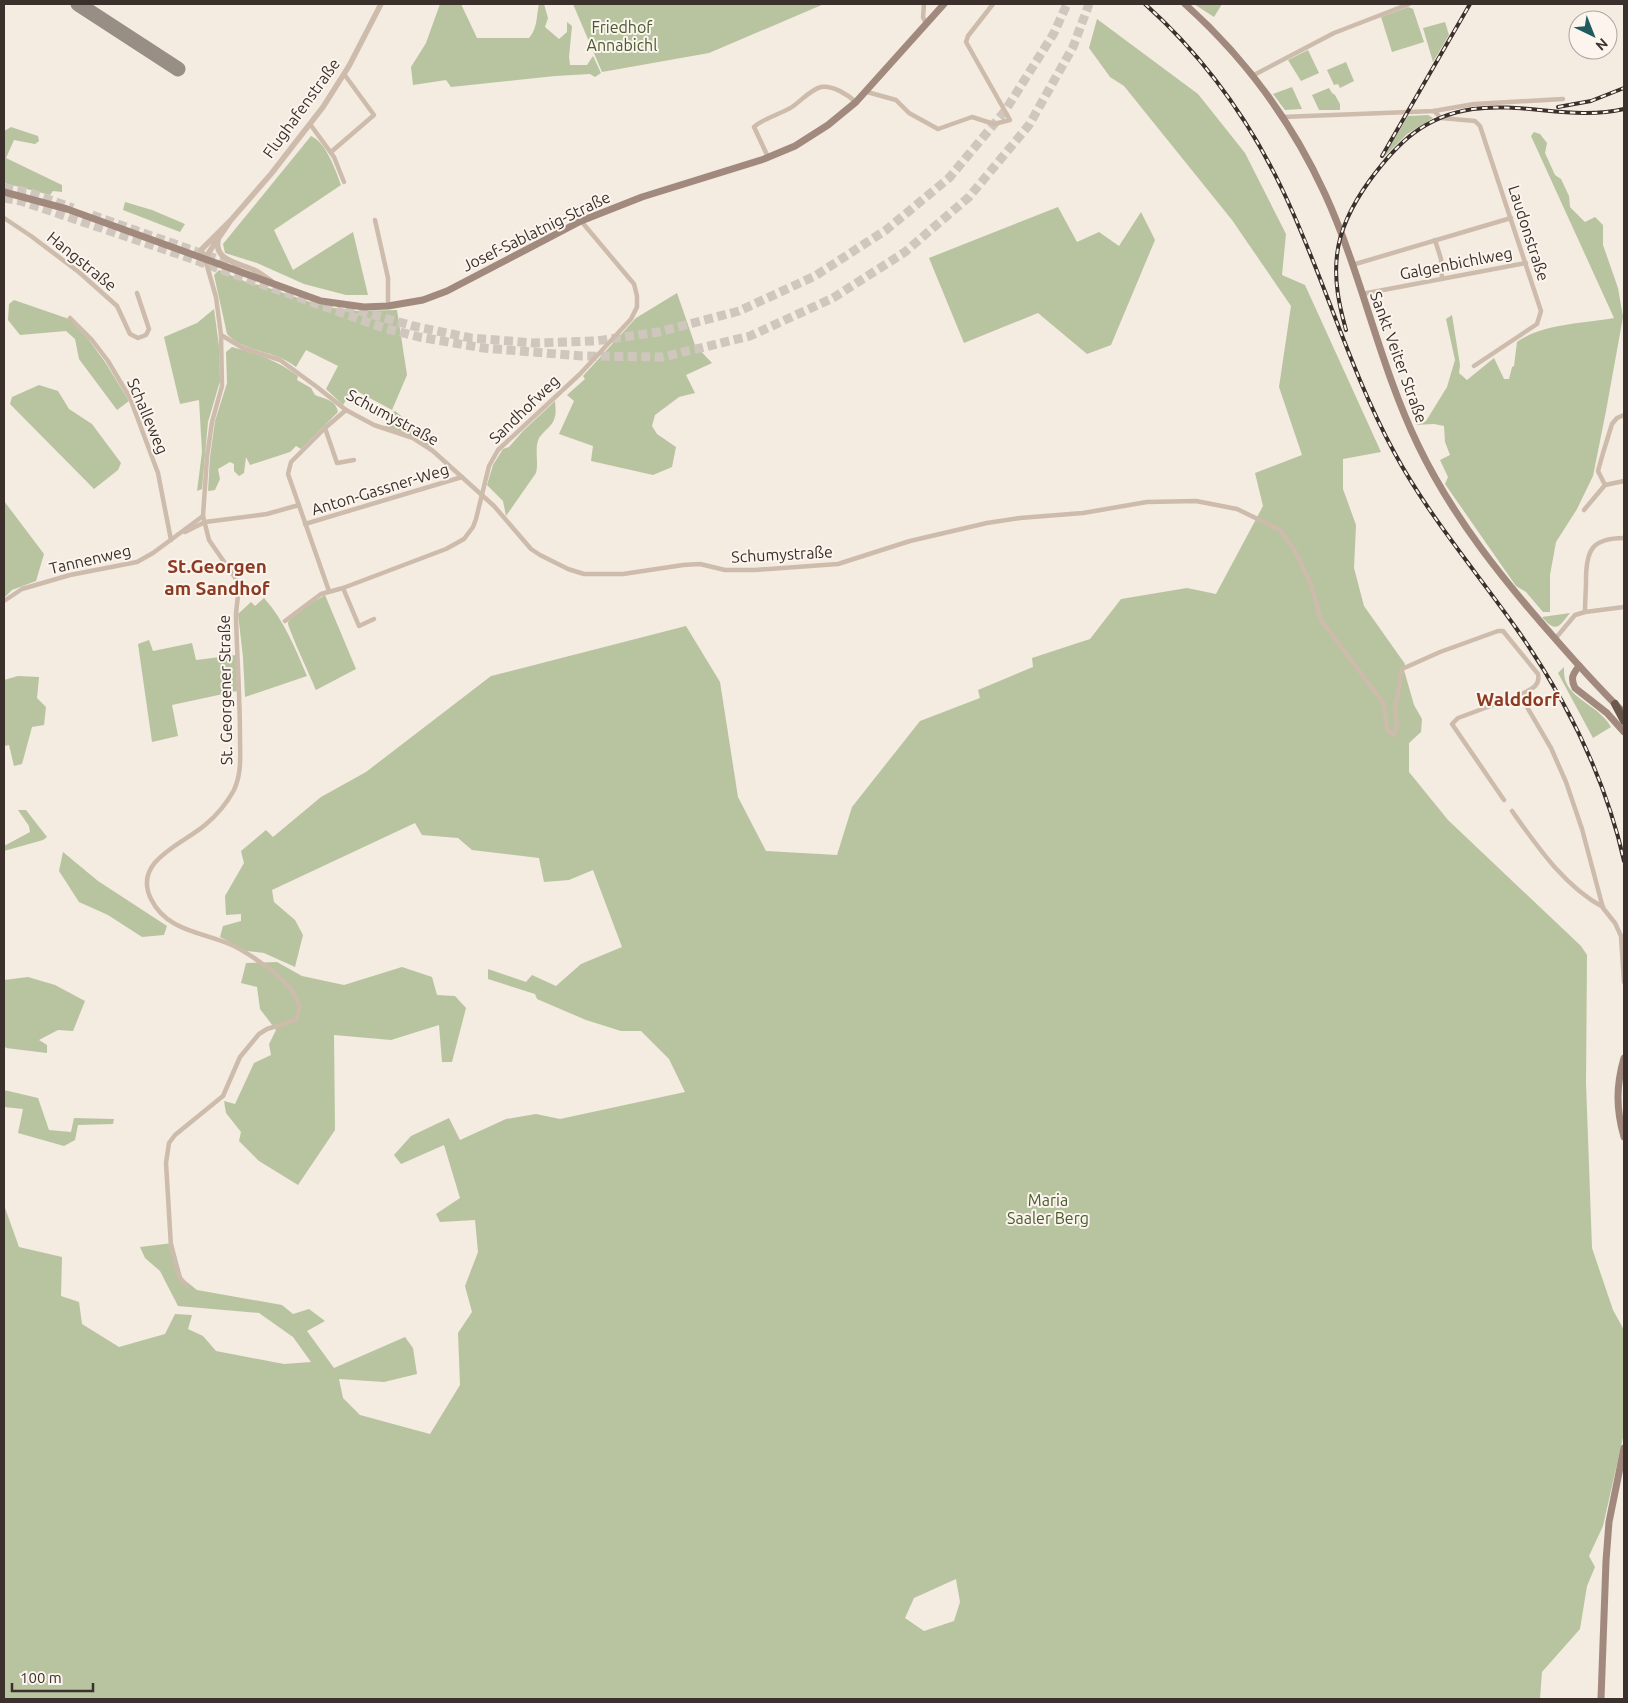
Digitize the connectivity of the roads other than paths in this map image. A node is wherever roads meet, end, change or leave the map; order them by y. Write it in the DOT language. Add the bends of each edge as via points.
graph roads {
  1 [pos="381,4"];
  2 [pos="924,4"];
  3 [pos="944,4"];
  4 [pos="993,4"];
  5 [pos="1185,4"];
  6 [pos="1409,4"];
  7 [pos="926,24"];
  8 [pos="344,74"];
  9 [pos="1252,76"];
  10 [pos="867,92"];
  11 [pos="1563,99"];
  12 [pos="856,102"];
  13 [pos="1434,111"];
  14 [pos="1282,117"];
  15 [pos="310,124"];
  16 [pos="331,152"];
  17 [pos="768,157"];
  18 [pos="344,182"];
  19 [pos="4,192"];
  20 [pos="4,218"];
  21 [pos="1512,218"];
  22 [pos="231,220"];
  23 [pos="375,220"];
  24 [pos="581,221"];
  25 [pos="218,239"];
  26 [pos="1435,240"];
  27 [pos="205,258"];
  28 [pos="1526,263"];
  29 [pos="1352,265"];
  30 [pos="1442,279"];
  31 [pos="274,284"];
  32 [pos="137,293"];
  33 [pos="1362,294"];
  34 [pos="388,306"];
  35 [pos="70,318"];
  36 [pos="221,335"];
  37 [pos="1474,366"];
  38 [pos="346,410"];
  39 [pos="1624,414"];
  40 [pos="324,428"];
  41 [pos="354,460"];
  42 [pos="462,477"];
  43 [pos="1624,481"];
  44 [pos="1605,485"];
  45 [pos="482,495"];
  46 [pos="299,505"];
  47 [pos="1584,510"];
  48 [pos="204,516"];
  49 [pos="205,522"];
  50 [pos="306,524"];
  51 [pos="1624,538"];
  52 [pos="171,540"];
  53 [pos="343,588"];
  54 [pos="330,591"];
  55 [pos="4,602"];
  56 [pos="1624,607"];
  57 [pos="1585,612"];
  58 [pos="374,619"];
  59 [pos="285,621"];
  60 [pos="1555,638"];
  61 [pos="1579,666"];
  62 [pos="1520,695"];
  63 [pos="1615,704"];
  64 [pos="1624,713"];
  65 [pos="1624,721"];
  66 [pos="1624,732"];
  67 [pos="1504,800"];
  68 [pos="1512,811"];
  69 [pos="1603,908"];
  70 [pos="1624,982"];
  71 [pos="1624,1058"];
  72 [pos="1624,1137"];
  73 [pos="187,1286"];
  74 [pos="1624,1448"];
  75 [pos="1601,1699"];
  1 -- 8 [label="street, Flughafenstraße"];
  2 -- 7 [label="street"];
  3 -- 7 [label="main road, Josef-Sablatnig-Straße"];
  4 -- 10 [label="street" via="966,42 1010,120 994,124 972,117 938,129 909,113 896,100"];
  5 -- 9 [label="main road, Sankt Veiter Straße" via="1224,42"];
  6 -- 9 [label="street" via="1334,33"];
  7 -- 10 [label="main road, Josef-Sablatnig-Straße"];
  8 -- 15 [label="street, Flughafenstraße"];
  8 -- 16 [label="street" via="374,115"];
  9 -- 14 [label="main road, Sankt Veiter Straße"];
  10 -- 12 [label="main road, Josef-Sablatnig-Straße"];
  11 -- 13 [label="street, Laudonstraße" via="1474,104"];
  12 -- 17 [label="main road, Josef-Sablatnig-Straße" via="816,133"];
  12 -- 17 [label="street" via="833,88 821,87 792,107 759,123 754,127"];
  13 -- 14 [label="street, Laudonstraße"];
  13 -- 21 [label="street, Laudonstraße" via="1441,118 1475,121 1480,126"];
  14 -- 29 [label="main road, Sankt Veiter Straße" via="1325,195"];
  15 -- 16 [label="street"];
  15 -- 22 [label="street, Flughafenstraße"];
  16 -- 18 [label="street"];
  17 -- 24 [label="main road, Josef-Sablatnig-Straße" via="642,197"];
  19 -- 27 [label="main road, Josef-Sablatnig-Straße" via="67,209"];
  20 -- 32 [label="street, Hangstraße" via="80,272 117,306 130,334 138,338 146,335 149,329"];
  21 -- 26 [label="street"];
  21 -- 28 [label="street, Laudonstraße"];
  22 -- 25 [label="street, Flughafenstraße"];
  22 -- 27 [label="street, Flughafenstraße" via="200,250"];
  23 -- 34 [label="street" via="388,278"];
  24 -- 34 [label="main road, Josef-Sablatnig-Straße" via="447,291 422,300"];
  24 -- 45 [label="street, Sandhofweg" via="634,284 637,306 631,319 580,374 498,450 489,466"];
  25 -- 27 [label="street, Flughafenstraße"];
  25 -- 31 [label="street" via="218,251 223,258 254,270"];
  26 -- 29 [label="street"];
  26 -- 30 [label="street"];
  27 -- 31 [label="main road, Josef-Sablatnig-Straße"];
  27 -- 36 [label="street" via="216,297"];
  28 -- 30 [label="street, Galgenbichlweg"];
  28 -- 37 [label="street, Laudonstraße" via="1542,310 1537,324"];
  29 -- 33 [label="main road, Sankt Veiter Straße"];
  30 -- 33 [label="street, Galgenbichlweg"];
  31 -- 34 [label="main road, Josef-Sablatnig-Straße" via="321,301 364,307"];
  33 -- 60 [label="main road, Sankt Veiter Straße" via="1401,407 1440,486 1486,557"];
  35 -- 52 [label="street, Schalleweg" via="108,361 130,398 158,473"];
  36 -- 38 [label="street, Schumystraße" via="243,348 280,360"];
  36 -- 48 [label="street, St. Georgener Straße" via="222,386 207,457"];
  38 -- 40 [label="street"];
  38 -- 42 [label="street, Schumystraße" via="423,444"];
  39 -- 44 [label="street" via="1612,424 1598,471"];
  40 -- 41 [label="street" via="335,461 340,464"];
  40 -- 46 [label="street" via="291,462 288,470"];
  42 -- 45 [label="street, Schumystraße"];
  42 -- 50 [label="street, Anton-Gassner-Weg"];
  43 -- 44 [label="street"];
  44 -- 47 [label="street"];
  45 -- 53 [label="street, Sandhofweg" via="474,527 456,544"];
  45 -- 62 [label="street, Schumystraße" via="540,555 584,574 623,574 683,564 725,570 838,564 910,541 987,523 1083,513 1147,502 1196,501 1220,505 1237,509 1280,530 1295,551 1311,586 1321,620 1384,704 1388,730 1394,735 1398,725 1395,709 1402,669 1498,631 1504,631 1538,674 1537,686"];
  46 -- 49 [label="street" via="267,514"];
  46 -- 50 [label="street"];
  48 -- 49 [label="street, St. Georgener Straße"];
  48 -- 52 [label="street, Tannenweg"];
  49 -- 52 [label="street"];
  49 -- 73 [label="street, St. Georgener Straße" via="209,540 239,585 236,614 240,770 234,789 222,808 205,825 154,863 147,876 147,886 150,898 164,918 174,925 215,938 253,956 290,987 300,1006 296,1020 258,1034 240,1057 223,1096 169,1143 166,1170 171,1247 180,1278"];
  50 -- 54 [label="street"];
  51 -- 57 [label="street" via="1599,542 1590,551 1586,563"];
  52 -- 55 [label="street, Tannenweg" via="137,562 70,575 22,589"];
  53 -- 54 [label="street, Sandhofweg"];
  53 -- 58 [label="street" via="359,626"];
  54 -- 59 [label="street, Sandhofweg"];
  56 -- 57 [label="street"];
  57 -- 60 [label="street" via="1575,616"];
  60 -- 61 [label="main road, Sankt Veiter Straße"];
  61 -- 63 [label="main road, Sankt Veiter Straße"];
  61 -- 66 [label="main road" via="1572,677 1575,688 1607,712"];
  62 -- 67 [label="street" via="1458,718 1452,724"];
  62 -- 69 [label="street" via="1551,748 1566,782"];
  63 -- 64 [label="main road, Sankt Veiter Straße"];
  63 -- 65 [label="highway"];
  68 -- 69 [label="street" via="1549,860 1582,894"];
  69 -- 70 [label="street" via="1621,936"];
  71 -- 72 [label="main road" via="1617,1103"];
  74 -- 75 [label="main road" via="1609,1522"];
}
